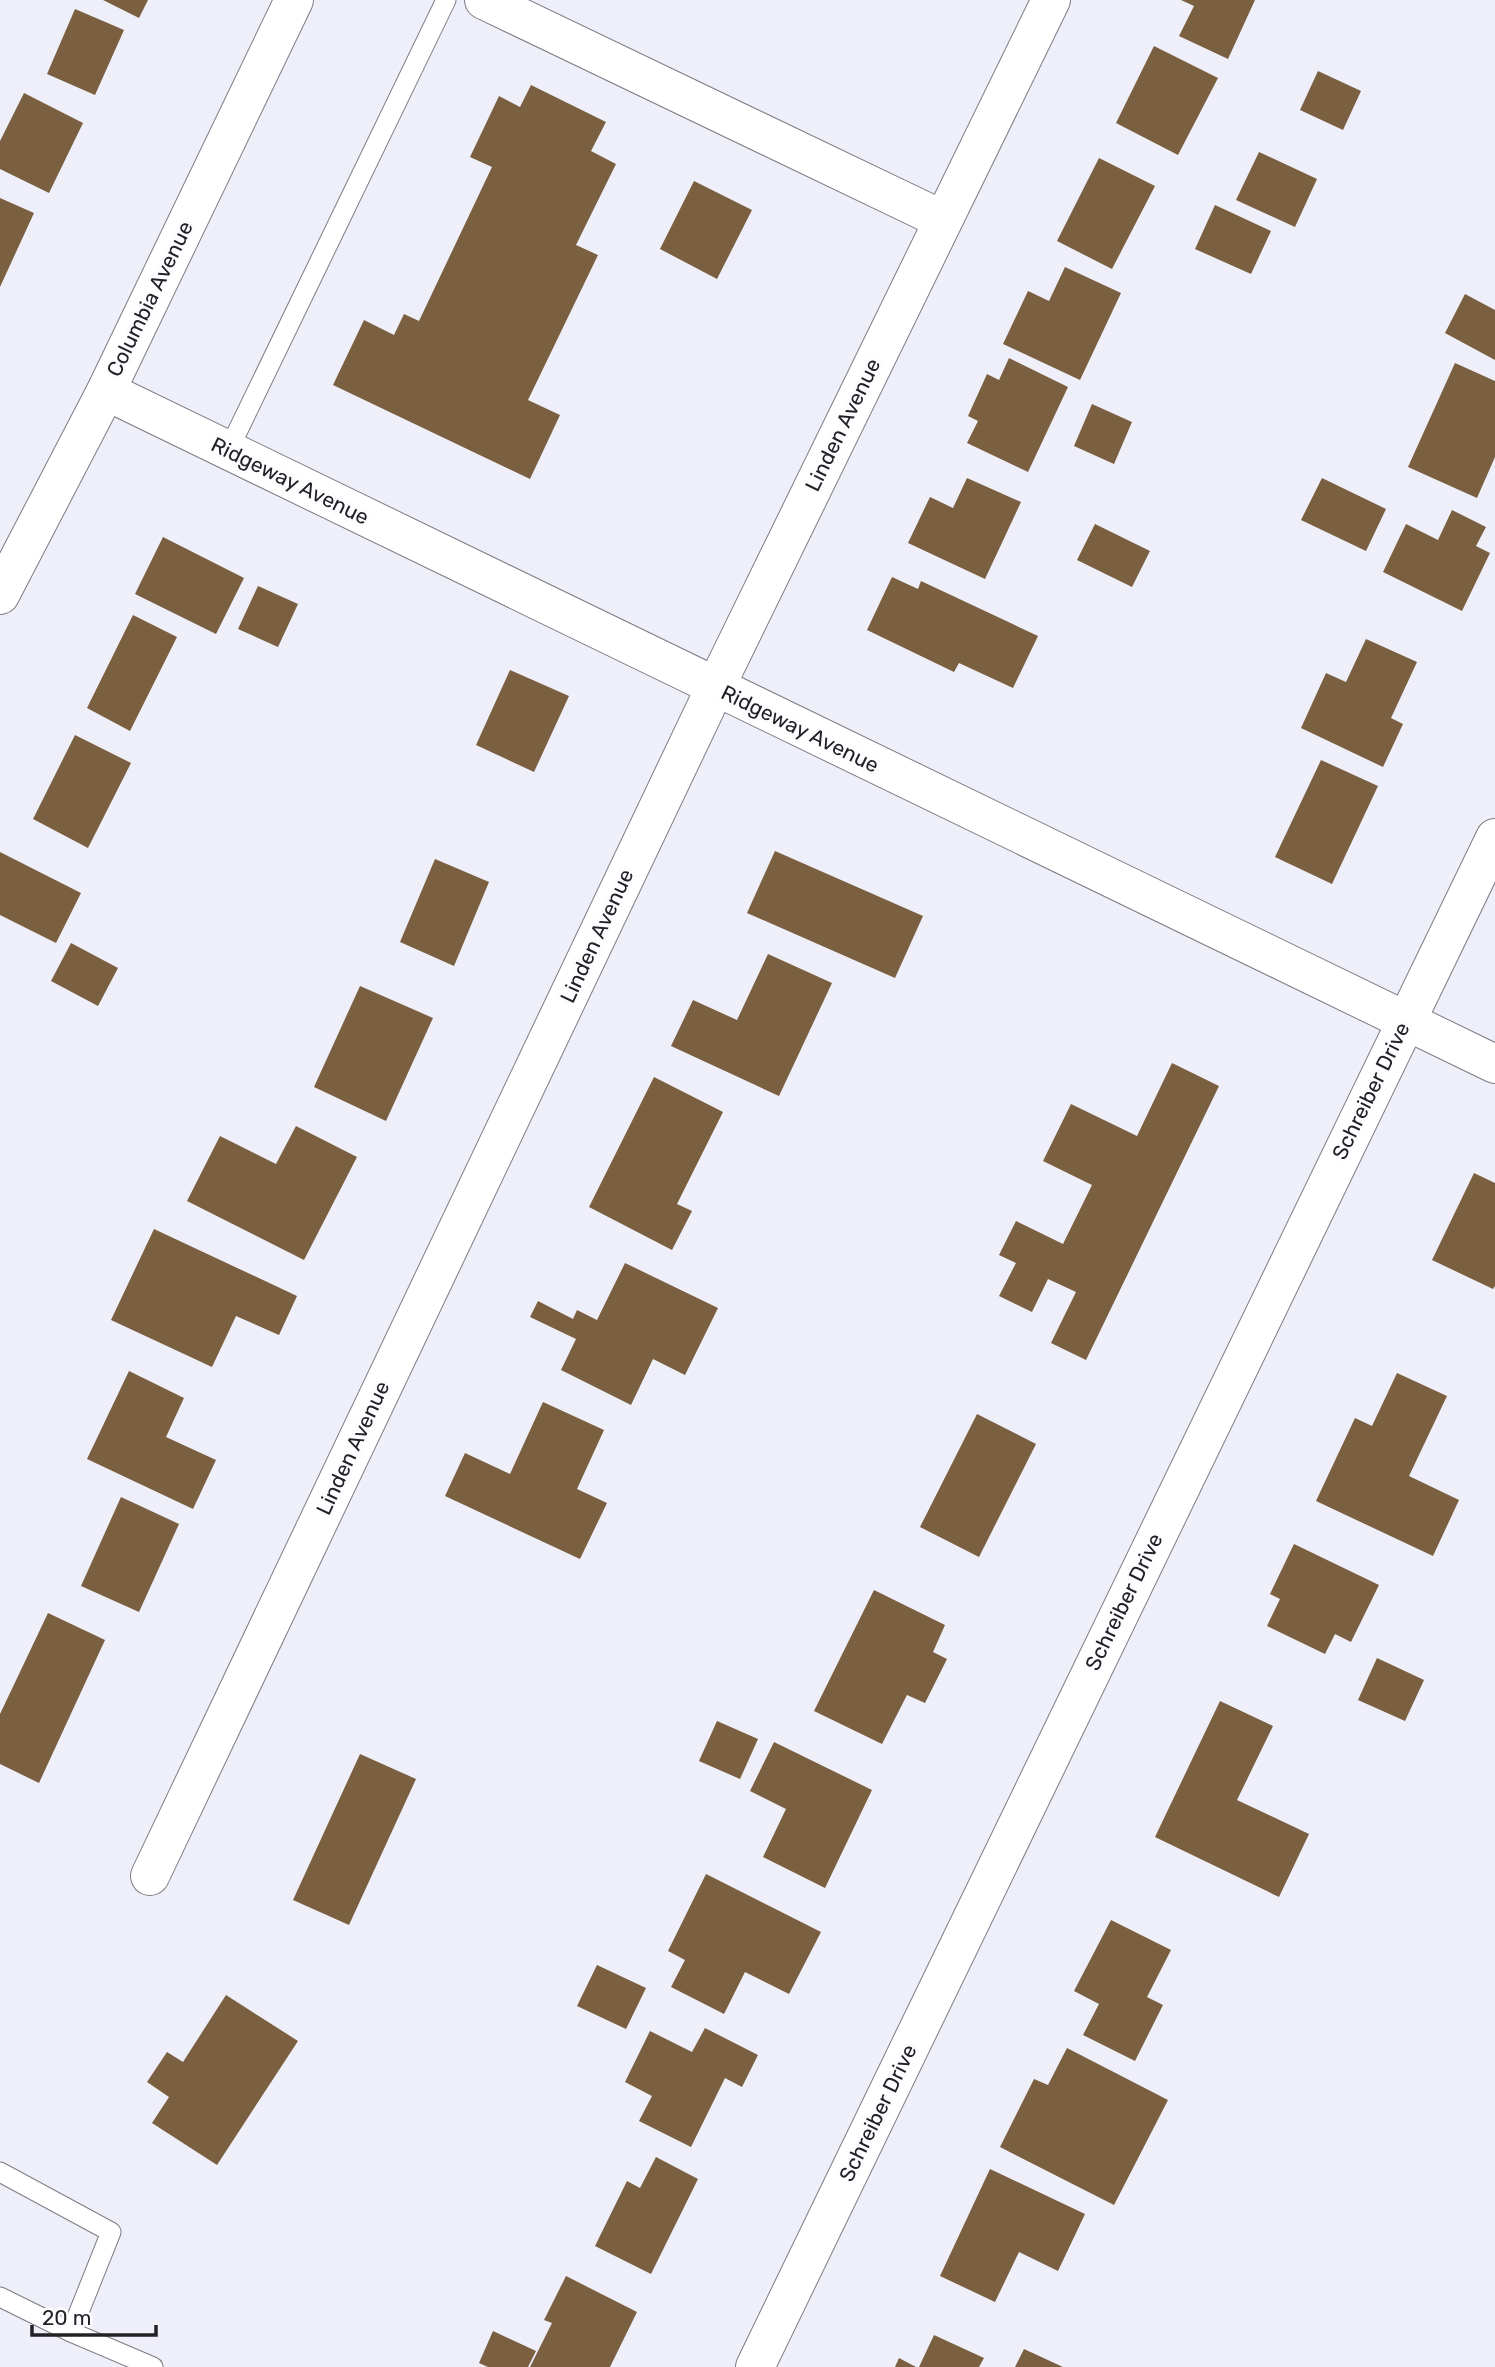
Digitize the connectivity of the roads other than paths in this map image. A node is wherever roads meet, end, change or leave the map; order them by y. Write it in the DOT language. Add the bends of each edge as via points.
graph roads {
  1 [pos="294,0"];
  2 [pos="446,0"];
  3 [pos="484,0"];
  4 [pos="1051,0"];
  5 [pos="943,220"];
  6 [pos="106,391"];
  7 [pos="228,451"];
  8 [pos="0,595"];
  9 [pos="715,688"];
  10 [pos="1495,838"];
  11 [pos="1405,1021"];
  12 [pos="1495,1064"];
  13 [pos="150,1876"];
  14 [pos="0,2172"];
  15 [pos="0,2297"];
  16 [pos="71,2332"];
  17 [pos="153,2367"];
  18 [pos="755,2367"];
  1 -- 6 [label="street, Columbia Avenue"];
  2 -- 7 [label="lane"];
  3 -- 5 [label="street"];
  4 -- 5 [label="street, Linden Avenue"];
  5 -- 9 [label="street, Linden Avenue"];
  6 -- 7 [label="street, Ridgeway Avenue"];
  6 -- 8 [label="street, Columbia Avenue"];
  7 -- 9 [label="street, Ridgeway Avenue"];
  9 -- 11 [label="street, Ridgeway Avenue"];
  9 -- 13 [label="street, Linden Avenue"];
  10 -- 11 [label="street, Schreiber Drive"];
  11 -- 12 [label="street, Ridgeway Avenue"];
  11 -- 18 [label="street, Schreiber Drive"];
  14 -- 16 [label="lane" via="111,2232"];
  15 -- 16 [label="lane"];
  16 -- 17 [label="lane"];
}
